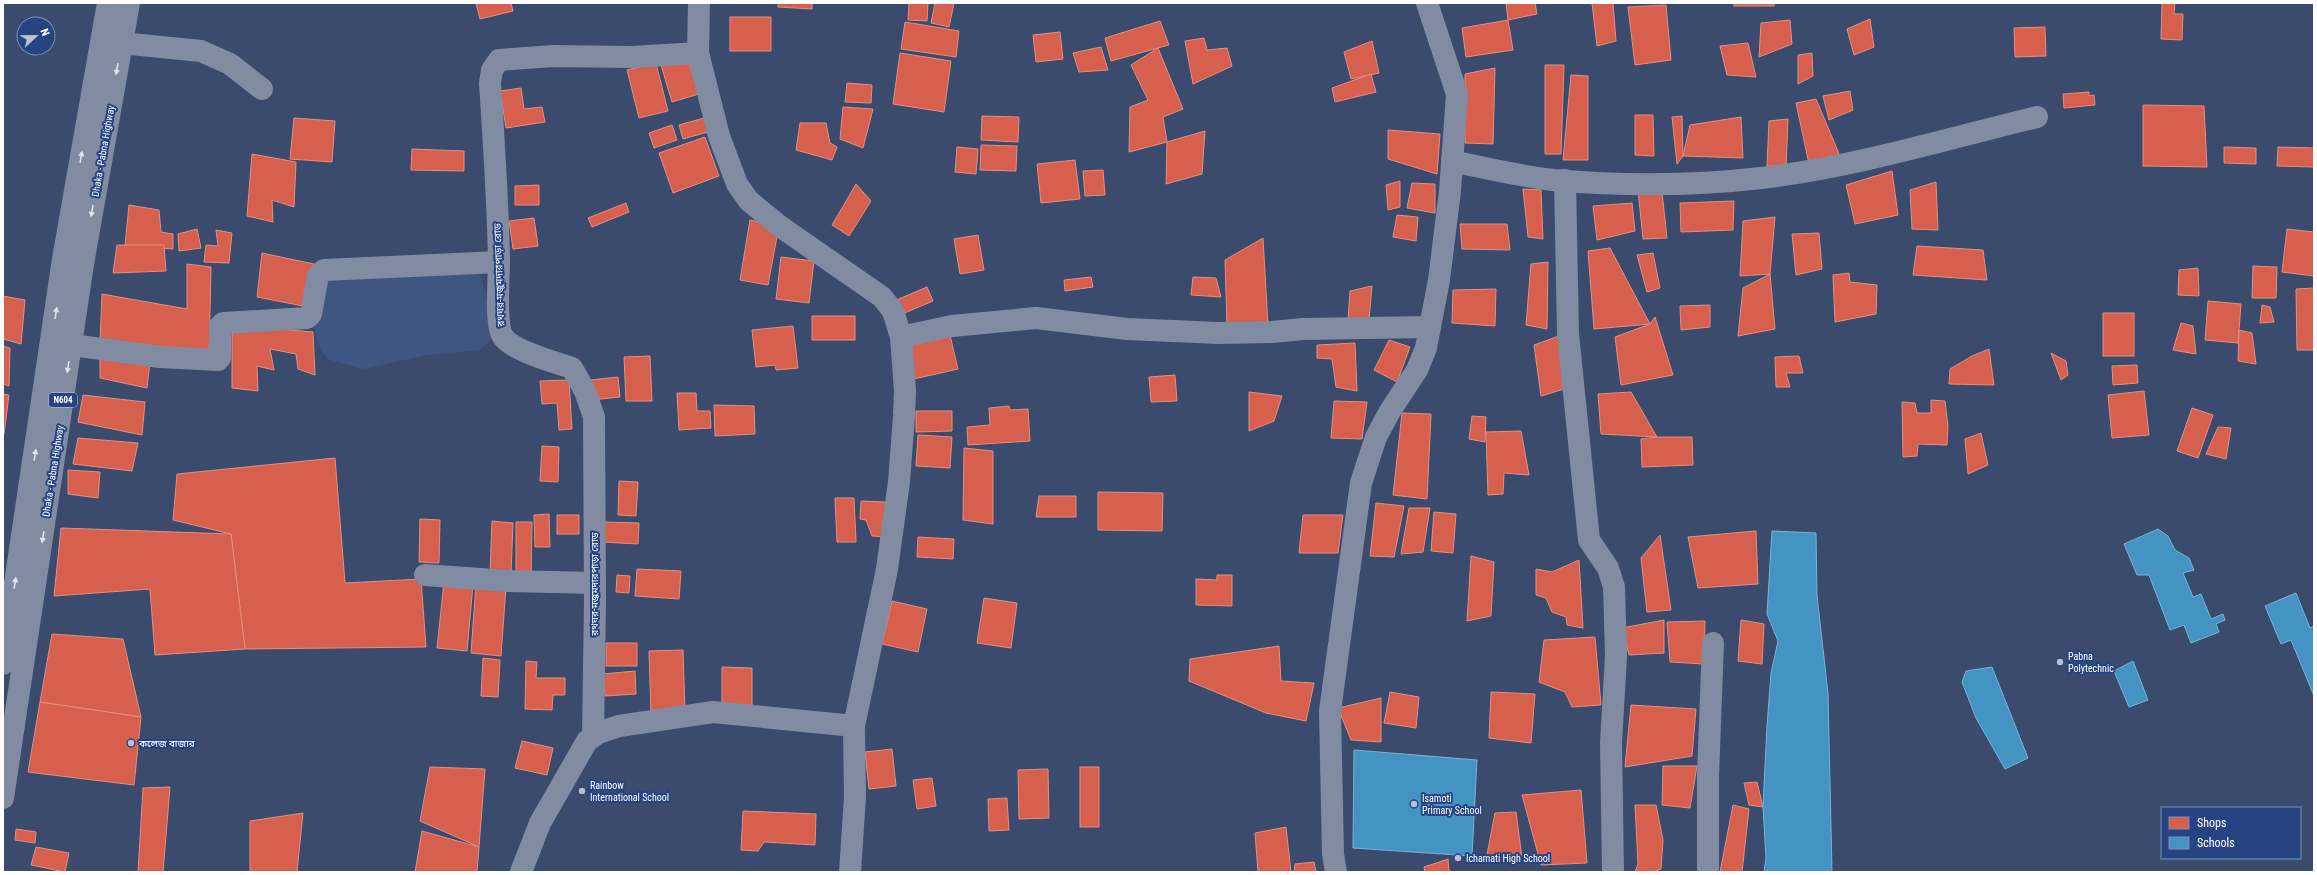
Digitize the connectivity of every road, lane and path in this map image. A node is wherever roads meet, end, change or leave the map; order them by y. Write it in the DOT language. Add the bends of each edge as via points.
graph roads {
  1 [pos="108,3"];
  2 [pos="129,3"];
  3 [pos="699,3"];
  4 [pos="1427,3"];
  5 [pos="121,43"];
  6 [pos="698,53"];
  7 [pos="262,89"];
  8 [pos="2038,117"];
  9 [pos="1452,162"];
  10 [pos="1565,180"];
  11 [pos="499,262"];
  12 [pos="1430,327"];
  13 [pos="901,336"];
  14 [pos="72,345"];
  15 [pos="425,576"];
  16 [pos="595,583"];
  17 [pos="7,612"];
  18 [pos="1713,643"];
  19 [pos="3,664"];
  20 [pos="854,726"];
  21 [pos="593,736"];
  22 [pos="3,798"];
  23 [pos="521,872"];
  24 [pos="850,872"];
  25 [pos="1336,872"];
  26 [pos="1613,872"];
  27 [pos="1708,872"];
  17 -- 1 [label="main road, Dhaka - Pabna Highway / N604, one-way"];
  2 -- 5 [label="main road, Dhaka - Pabna Highway / N604"];
  3 -- 6 [label="main road"];
  4 -- 9 [label="main road" via="1457,94"];
  5 -- 7 [label="main road" via="201,51 230,64"];
  5 -- 14 [label="main road, Dhaka - Pabna Highway / N604, one-way"];
  6 -- 11 [label="main road, রথঘর-মজুমদারপাড়া রোড" via="632,57 553,56 499,60 492,70 490,83"];
  6 -- 13 [label="main road" via="709,102 728,164 737,184 749,201 781,227 882,297 893,311"];
  8 -- 10 [label="main road" via="1874,158 1762,178 1693,183 1611,184"];
  9 -- 10 [label="main road"];
  9 -- 12 [label="main road" via="1439,280"];
  10 -- 26 [label="main road" via="1568,334 1589,540 1608,568 1614,587 1616,656 1611,743"];
  11 -- 14 [label="main road" via="324,270 318,275 312,314 307,318 223,323 220,326 218,360 160,357"];
  11 -- 16 [label="main road, রথঘর-মজুমদারপাড়া রোড" via="502,335 510,343 524,350 572,368 585,391 594,417"];
  12 -- 13 [label="main road" via="1218,333 1127,329 1036,318 952,326"];
  12 -- 25 [label="main road" via="1426,348 1417,370 1376,437 1361,483 1330,711 1333,854"];
  13 -- 20 [label="main road" via="905,391 899,482 887,569"];
  14 -- 22 [label="main road, Dhaka - Pabna Highway / N604, one-way"];
  15 -- 16 [label="main road"];
  16 -- 21 [label="main road, রথঘর-মজুমদারপাড়া রোড"];
  17 -- 19 [label="main road, Dhaka - Pabna Highway / N604"];
  18 -- 27 [label="main road" via="1708,776"];
  20 -- 21 [label="main road" via="713,712 619,726"];
  20 -- 24 [label="main road" via="855,797"];
  21 -- 23 [label="main road" via="587,741 540,823"];
}
